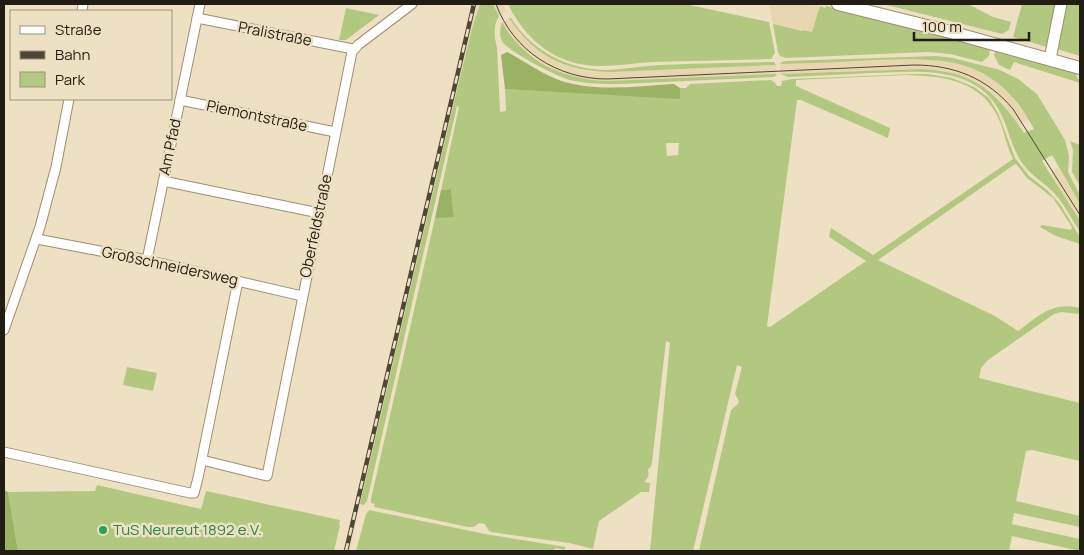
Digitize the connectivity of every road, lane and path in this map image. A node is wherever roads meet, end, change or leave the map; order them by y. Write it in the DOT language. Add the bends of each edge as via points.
graph roads {
  1 [pos="200,4"];
  2 [pos="412,4"];
  3 [pos="838,4"];
  4 [pos="1061,4"];
  5 [pos="197,18"];
  6 [pos="353,49"];
  7 [pos="1050,59"];
  8 [pos="1080,68"];
  9 [pos="69,100"];
  10 [pos="180,100"];
  11 [pos="335,132"];
  12 [pos="163,181"];
  13 [pos="319,213"];
  14 [pos="37,239"];
  15 [pos="146,260"];
  16 [pos="238,281"];
  17 [pos="302,296"];
  18 [pos="4,330"];
  19 [pos="4,452"];
  20 [pos="202,460"];
  1 -- 5 [label="street, Am Pfad"];
  2 -- 6 [label="street"];
  3 -- 7 [label="main road"];
  4 -- 7 [label="street"];
  5 -- 6 [label="street, Pralistraße"];
  5 -- 10 [label="street, Am Pfad"];
  6 -- 11 [label="street, Oberfeldstraße"];
  7 -- 8 [label="main road"];
  9 -- 14 [label="street"];
  10 -- 11 [label="street, Piemontstraße"];
  10 -- 12 [label="street, Am Pfad"];
  11 -- 13 [label="street, Oberfeldstraße"];
  12 -- 13 [label="street"];
  12 -- 15 [label="street, Am Pfad"];
  13 -- 17 [label="street, Oberfeldstraße"];
  14 -- 15 [label="street, Großschneidersweg"];
  14 -- 18 [label="street"];
  15 -- 16 [label="street, Großschneidersweg"];
  16 -- 17 [label="street, Großschneidersweg"];
  16 -- 20 [label="street"];
  17 -- 20 [label="street, Oberfeldstraße" via="267,476"];
  19 -- 20 [label="street" via="190,493 196,490"];
}
